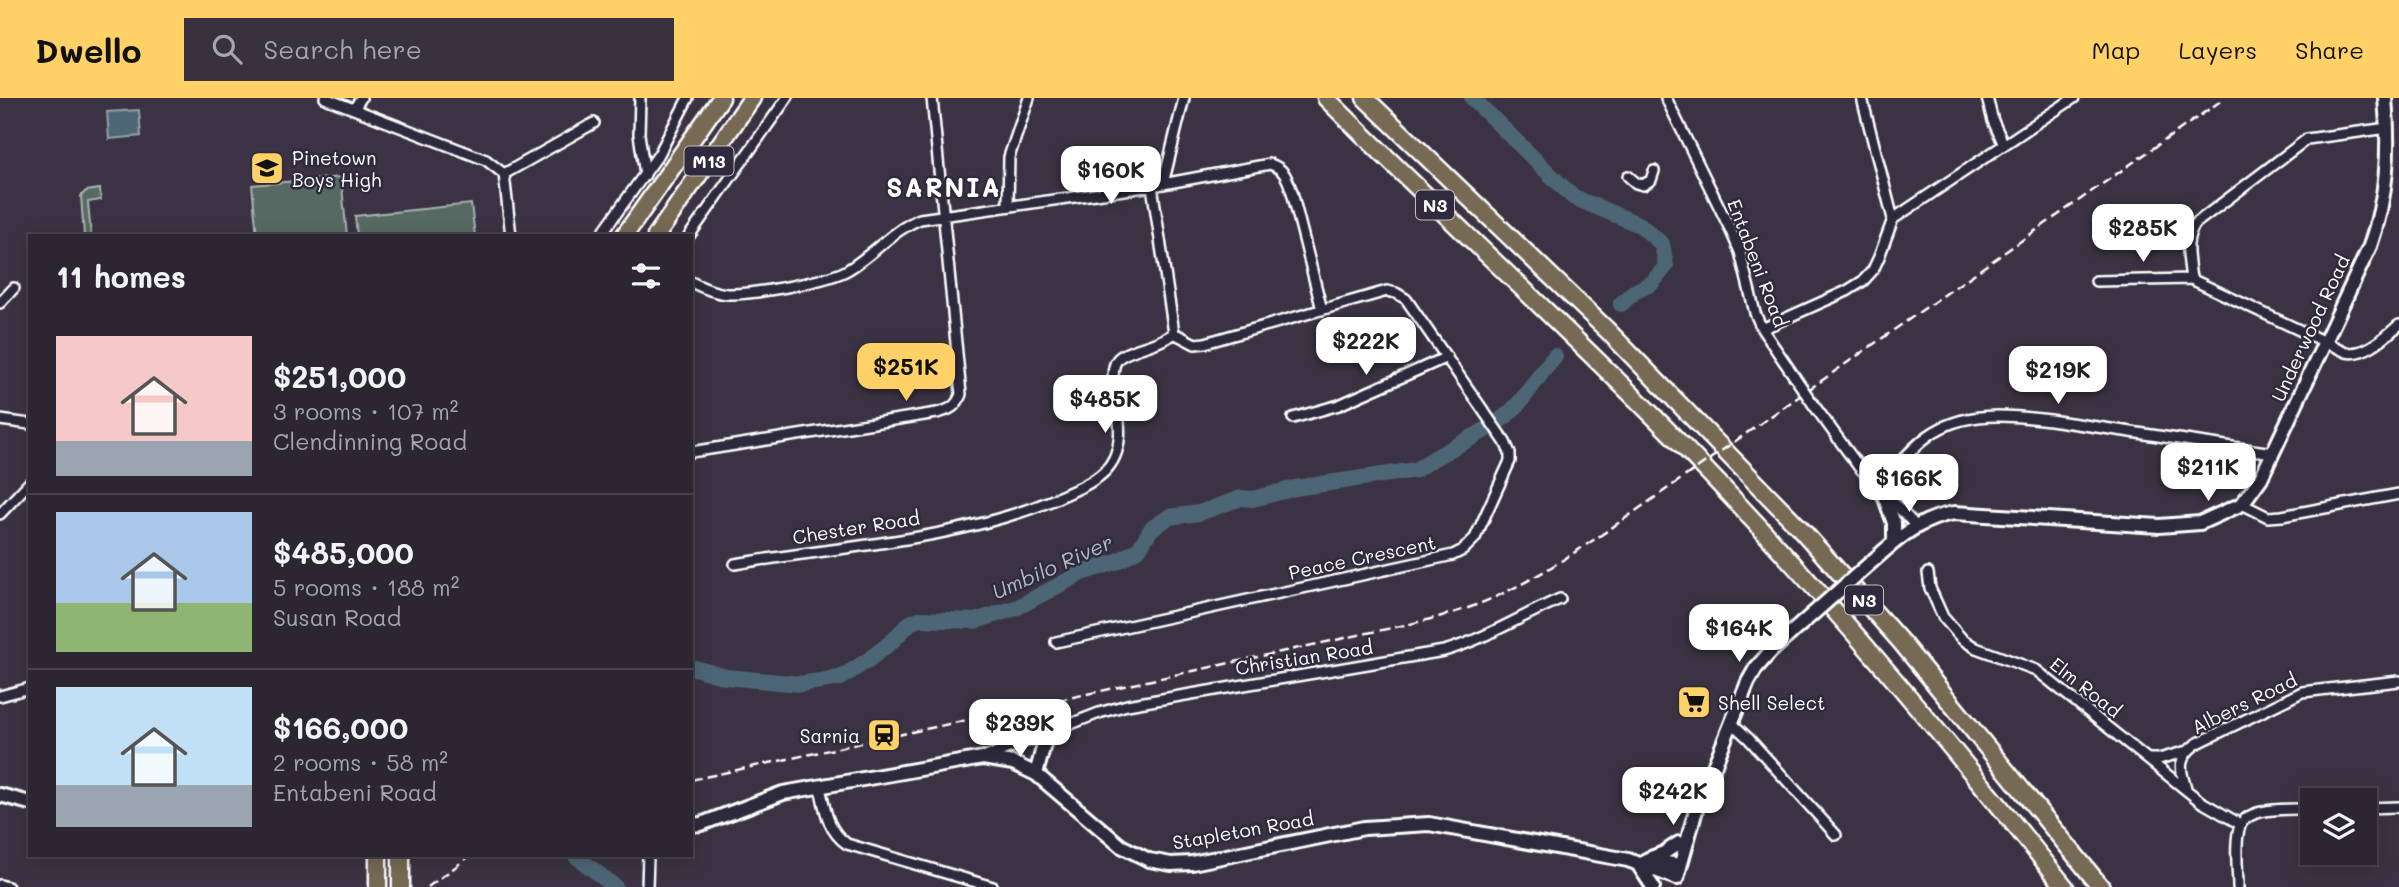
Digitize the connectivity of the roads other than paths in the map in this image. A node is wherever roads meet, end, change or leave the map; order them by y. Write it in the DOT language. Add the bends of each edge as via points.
graph roads {
  1 [pos="325,98"];
  2 [pos="361,98"];
  3 [pos="639,98"];
  4 [pos="688,98"];
  5 [pos="712,98"];
  6 [pos="721,98"];
  7 [pos="752,98"];
  8 [pos="787,98"];
  9 [pos="932,98"];
  10 [pos="1029,98"];
  11 [pos="1184,98"];
  12 [pos="1326,98"];
  13 [pos="1366,98"];
  14 [pos="1666,98"];
  15 [pos="1862,98"];
  16 [pos="1987,98"];
  17 [pos="2074,98"];
  18 [pos="2385,98"];
  19 [pos="354,109"];
  20 [pos="594,123"];
  21 [pos="2388,128"];
  22 [pos="2004,145"];
  23 [pos="679,156"];
  24 [pos="1654,171"];
  25 [pos="504,174"];
  26 [pos="645,175"];
  27 [pos="1628,176"];
  28 [pos="1163,184"];
  29 [pos="1152,186"];
  30 [pos="1009,205"];
  31 [pos="942,215"];
  32 [pos="1893,219"];
  33 [pos="660,232"];
  34 [pos="511,234"];
  35 [pos="601,234"];
  36 [pos="625,234"];
  37 [pos="690,234"];
  38 [pos="2190,279"];
  39 [pos="2096,281"];
  40 [pos="693,283"];
  41 [pos="14,288"];
  42 [pos="0,303"];
  43 [pos="1322,310"];
  44 [pos="2399,325"];
  45 [pos="1762,329"];
  46 [pos="1174,333"];
  47 [pos="2325,341"];
  48 [pos="1447,357"];
  49 [pos="1293,418"];
  50 [pos="0,419"];
  51 [pos="28,424"];
  52 [pos="693,453"];
  53 [pos="2273,453"];
  54 [pos="28,484"];
  55 [pos="1881,491"];
  56 [pos="2399,494"];
  57 [pos="2242,504"];
  58 [pos="0,514"];
  59 [pos="1916,526"];
  60 [pos="1889,546"];
  61 [pos="735,564"];
  62 [pos="1928,573"];
  63 [pos="1560,599"];
  64 [pos="1056,642"];
  65 [pos="2399,681"];
  66 [pos="28,689"];
  67 [pos="0,696"];
  68 [pos="1732,723"];
  69 [pos="1048,733"];
  70 [pos="2187,751"];
  71 [pos="983,758"];
  72 [pos="2149,759"];
  73 [pos="1036,774"];
  74 [pos="820,786"];
  75 [pos="2186,789"];
  76 [pos="1,797"];
  77 [pos="1699,799"];
  78 [pos="28,803"];
  79 [pos="2399,807"];
  80 [pos="2377,808"];
  81 [pos="2300,809"];
  82 [pos="2240,824"];
  83 [pos="693,825"];
  84 [pos="1836,835"];
  85 [pos="1679,843"];
  86 [pos="378,857"];
  87 [pos="401,857"];
  88 [pos="648,857"];
  89 [pos="1635,861"];
  90 [pos="1673,876"];
  91 [pos="0,885"];
  92 [pos="8,887"];
  93 [pos="378,887"];
  94 [pos="401,887"];
  95 [pos="647,887"];
  96 [pos="993,887"];
  97 [pos="1653,887"];
  98 [pos="2065,887"];
  99 [pos="2101,887"];
  100 [pos="2238,887"];
  1 -- 19 [label="street"];
  2 -- 19 [label="street"];
  3 -- 26 [label="street"];
  4 -- 26 [label="street"];
  5 -- 23 [label="highway"];
  6 -- 23 [label="highway, M13"];
  7 -- 33 [label="highway, M13"];
  8 -- 37 [label="street"];
  9 -- 31 [label="street"];
  10 -- 30 [label="street" via="1009,157"];
  11 -- 28 [label="street"];
  12 -- 98 [label="highway, N3" via="1676,439 1879,660"];
  13 -- 99 [label="highway, N3" via="1607,330 1798,526 1901,642"];
  14 -- 45 [label="street, Entabeni Road" via="1740,252"];
  15 -- 32 [label="street"];
  16 -- 22 [label="street"];
  17 -- 22 [label="street"];
  18 -- 21 [label="main road, Underwood Road"];
  19 -- 25 [label="street" via="486,160"];
  20 -- 25 [label="street"];
  21 -- 38 [label="street" via="2307,139 2196,223 2188,246"];
  21 -- 47 [label="main road, Underwood Road" via="2386,182 2377,225"];
  22 -- 32 [label="street"];
  23 -- 36 [label="highway, M13"];
  24 -- 27 [label="street" via="1643,185"];
  25 -- 34 [label="street"];
  26 -- 35 [label="street"];
  28 -- 29 [label="street"];
  28 -- 43 [label="street" via="1260,165 1279,167 1286,173"];
  29 -- 30 [label="street"];
  29 -- 46 [label="street"];
  30 -- 31 [label="street"];
  31 -- 40 [label="street" via="914,222 847,271 824,280 729,294"];
  31 -- 52 [label="street" via="961,394 955,406 937,413"];
  32 -- 45 [label="street" via="1873,270 1863,281"];
  38 -- 39 [label="street"];
  38 -- 47 [label="street"];
  41 -- 42 [label="street"];
  43 -- 46 [label="street" via="1205,343 1195,344"];
  43 -- 48 [label="street, Peace Crescent" via="1387,291 1396,293 1406,299"];
  44 -- 47 [label="street" via="2353,354"];
  45 -- 55 [label="street, Entabeni Road, bridge" via="1859,467"];
  46 -- 61 [label="street, Chester Road" via="1156,345 1122,355 1115,365 1120,438 1105,471 1077,490 983,524"];
  47 -- 53 [label="main road, Underwood Road"];
  48 -- 49 [label="street" via="1339,405"];
  48 -- 64 [label="street, Peace Crescent" via="1510,453 1475,538 1463,550"];
  50 -- 51 [label="street"];
  53 -- 55 [label="street" via="2050,420 1990,416 1937,430"];
  53 -- 57 [label="main road, Underwood Road"];
  54 -- 58 [label="street"];
  55 -- 59 [label="street, Entabeni Road"];
  55 -- 60 [label="main road" via="1894,523"];
  56 -- 57 [label="street" via="2268,517"];
  57 -- 59 [label="main road" via="2212,519 2182,525 1954,513"];
  59 -- 60 [label="main road"];
  60 -- 68 [label="main road, bridge" via="1756,668"];
  62 -- 72 [label="street, Elm Road" via="1943,617 1962,639 2036,670"];
  63 -- 69 [label="street, Christian Road" via="1476,640 1444,650 1149,700"];
  65 -- 70 [label="street, Albers Road" via="2302,692"];
  66 -- 67 [label="street"];
  68 -- 77 [label="main road"];
  68 -- 84 [label="street"];
  69 -- 71 [label="street, Christian Road"];
  69 -- 73 [label="main road"];
  70 -- 72 [label="street"];
  70 -- 75 [label="street, Albers Road" via="2181,769"];
  71 -- 73 [label="main road, Stapleton Road" via="1013,763"];
  71 -- 74 [label="main road, Stapleton Road"];
  72 -- 75 [label="street, Elm Road"];
  73 -- 89 [label="main road, Stapleton Road" via="1121,846 1158,862 1192,863 1364,828 1429,824"];
  74 -- 83 [label="main road, Stapleton Road" via="783,793"];
  74 -- 96 [label="street" via="831,829 846,844"];
  75 -- 82 [label="street, Elm Road"];
  76 -- 78 [label="main road"];
  77 -- 85 [label="main road"];
  77 -- 90 [label="main road"];
  79 -- 80 [label="street"];
  81 -- 82 [label="street" via="2271,810"];
  82 -- 100 [label="street"];
  85 -- 89 [label="main road" via="1664,853"];
  85 -- 90 [label="main road"];
  86 -- 93 [label="highway"];
  87 -- 94 [label="highway"];
  88 -- 95 [label="street"];
  89 -- 90 [label="main road, Stapleton Road"];
  89 -- 97 [label="main road"];
  91 -- 92 [label="street"];
}
